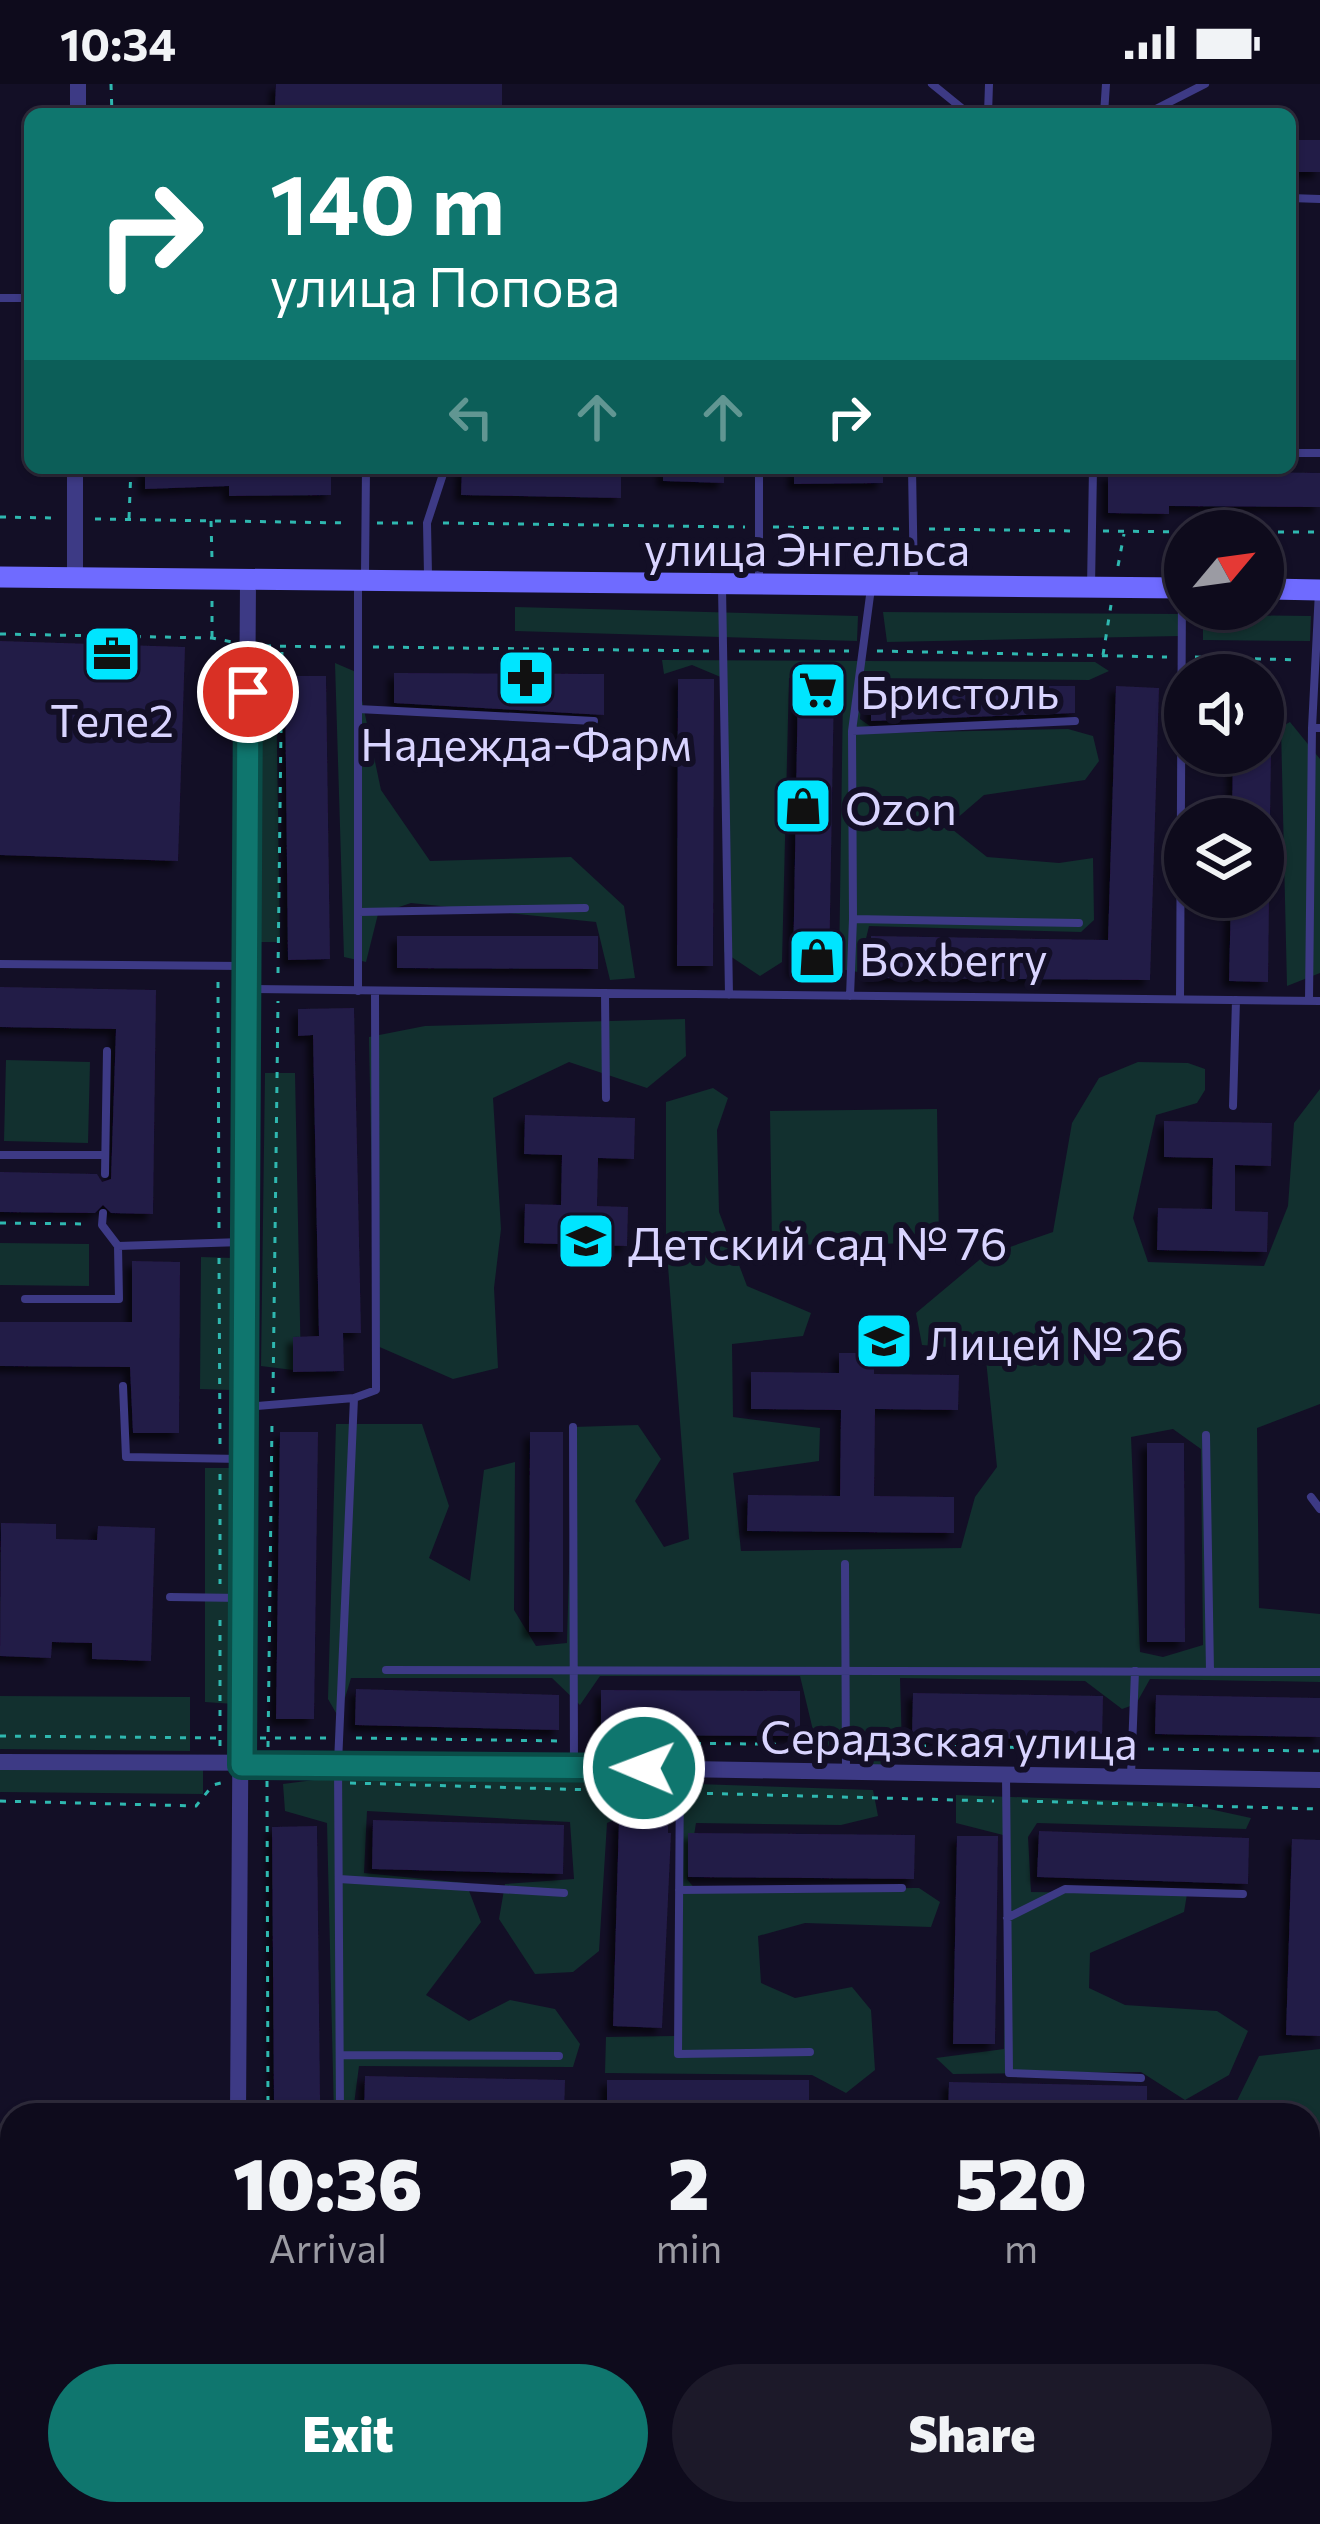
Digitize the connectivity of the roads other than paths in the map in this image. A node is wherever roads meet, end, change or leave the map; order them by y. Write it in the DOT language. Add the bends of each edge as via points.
graph roads {
  1 [pos="932,84"];
  2 [pos="1205,84"];
  3 [pos="962,108"];
  4 [pos="1158,108"];
  5 [pos="75,474"];
  6 [pos="366,474"];
  7 [pos="443,474"];
  8 [pos="759,474"];
  9 [pos="912,474"];
  10 [pos="1093,474"];
  11 [pos="0,578"];
  12 [pos="75,579"];
  13 [pos="248,581"];
  14 [pos="361,582"];
  15 [pos="428,583"];
  16 [pos="722,585"];
  17 [pos="759,586"];
  18 [pos="871,586"];
  19 [pos="914,587"];
  20 [pos="1091,588"];
  21 [pos="1164,588"];
  22 [pos="1284,589"];
  23 [pos="1319,590"];
  24 [pos="1183,630"];
  25 [pos="358,709"];
  26 [pos="594,721"];
  27 [pos="1075,721"];
  28 [pos="1316,728"];
  29 [pos="852,731"];
  30 [pos="585,908"];
  31 [pos="358,912"];
  32 [pos="854,920"];
  33 [pos="1079,922"];
  34 [pos="0,964"];
  35 [pos="247,967"];
  36 [pos="247,989"];
  37 [pos="358,991"];
  38 [pos="375,992"];
  39 [pos="604,993"];
  40 [pos="729,994"];
  41 [pos="850,996"];
  42 [pos="1180,999"];
  43 [pos="1236,1000"];
  44 [pos="1309,1000"];
  45 [pos="1320,1000"];
  46 [pos="107,1051"];
  47 [pos="606,1098"];
  48 [pos="1233,1106"];
  49 [pos="0,1155"];
  50 [pos="105,1155"];
  51 [pos="105,1174"];
  52 [pos="103,1213"];
  53 [pos="244,1242"];
  54 [pos="118,1246"];
  55 [pos="25,1299"];
  56 [pos="123,1386"];
  57 [pos="355,1399"];
  58 [pos="244,1407"];
  59 [pos="573,1427"];
  60 [pos="1206,1435"];
  61 [pos="244,1459"];
  62 [pos="1311,1497"];
  63 [pos="1320,1509"];
  64 [pos="845,1564"];
  65 [pos="170,1597"];
  66 [pos="243,1598"];
  67 [pos="574,1668"];
  68 [pos="846,1669"];
  69 [pos="386,1670"];
  70 [pos="1135,1671"];
  71 [pos="1210,1671"];
  72 [pos="1320,1672"];
  73 [pos="0,1762"];
  74 [pos="338,1763"];
  75 [pos="574,1767"];
  76 [pos="680,1769"];
  77 [pos="846,1772"];
  78 [pos="242,1774"];
  79 [pos="1006,1775"];
  80 [pos="1131,1777"];
  81 [pos="1320,1780"];
  82 [pos="339,1880"];
  83 [pos="902,1888"];
  84 [pos="679,1890"];
  85 [pos="564,1893"];
  86 [pos="1243,1894"];
  87 [pos="1007,1918"];
  88 [pos="810,2052"];
  89 [pos="340,2055"];
  90 [pos="559,2056"];
  91 [pos="1141,2078"];
  92 [pos="238,2103"];
  93 [pos="340,2103"];
  1 -- 3 [label="lane"];
  2 -- 4 [label="lane"];
  5 -- 12 [label="street"];
  6 -- 14 [label="lane"];
  7 -- 15 [label="lane" via="427,523"];
  8 -- 17 [label="lane"];
  9 -- 19 [label="lane"];
  10 -- 20 [label="lane"];
  11 -- 12 [label="main road"];
  12 -- 13 [label="main road"];
  13 -- 14 [label="main road, улица Энгельса"];
  13 -- 35 [label="street"];
  14 -- 15 [label="main road, улица Энгельса"];
  14 -- 25 [label="lane"];
  15 -- 16 [label="main road, улица Энгельса"];
  16 -- 17 [label="main road, улица Энгельса"];
  16 -- 40 [label="lane"];
  17 -- 18 [label="main road, улица Энгельса"];
  18 -- 19 [label="main road, улица Энгельса"];
  18 -- 29 [label="lane"];
  19 -- 20 [label="main road, улица Энгельса"];
  20 -- 21 [label="main road, улица Энгельса"];
  22 -- 23 [label="main road"];
  23 -- 28 [label="lane"];
  24 -- 42 [label="lane"];
  25 -- 26 [label="lane"];
  25 -- 31 [label="lane"];
  27 -- 29 [label="lane"];
  28 -- 44 [label="lane"];
  29 -- 32 [label="lane"];
  30 -- 31 [label="lane"];
  31 -- 37 [label="lane"];
  32 -- 33 [label="lane"];
  32 -- 41 [label="lane"];
  34 -- 35 [label="lane"];
  35 -- 36 [label="street"];
  36 -- 37 [label="lane"];
  36 -- 53 [label="street"];
  37 -- 38 [label="lane"];
  38 -- 39 [label="lane"];
  38 -- 57 [label="lane" via="376,1390"];
  39 -- 40 [label="lane"];
  39 -- 47 [label="lane"];
  40 -- 41 [label="lane"];
  41 -- 42 [label="lane"];
  42 -- 43 [label="lane"];
  43 -- 44 [label="lane"];
  43 -- 48 [label="lane"];
  44 -- 45 [label="lane"];
  46 -- 50 [label="lane"];
  49 -- 50 [label="lane"];
  50 -- 51 [label="lane"];
  52 -- 54 [label="lane"];
  53 -- 54 [label="lane"];
  53 -- 58 [label="street"];
  54 -- 55 [label="lane" via="119,1299"];
  56 -- 61 [label="lane" via="126,1457"];
  57 -- 58 [label="lane"];
  57 -- 74 [label="lane"];
  58 -- 61 [label="street"];
  59 -- 67 [label="lane"];
  60 -- 71 [label="lane"];
  61 -- 66 [label="street"];
  62 -- 63 [label="lane"];
  64 -- 68 [label="lane"];
  65 -- 66 [label="lane"];
  66 -- 78 [label="street"];
  67 -- 68 [label="lane"];
  67 -- 69 [label="lane"];
  67 -- 75 [label="lane"];
  68 -- 70 [label="lane"];
  68 -- 77 [label="lane"];
  70 -- 71 [label="lane"];
  70 -- 80 [label="lane"];
  71 -- 72 [label="lane"];
  73 -- 78 [label="street, Серадзская улица"];
  74 -- 75 [label="street, Серадзская улица"];
  74 -- 78 [label="street, Серадзская улица"];
  74 -- 82 [label="lane"];
  75 -- 76 [label="street, Серадзская улица"];
  76 -- 77 [label="street, Серадзская улица"];
  76 -- 84 [label="lane"];
  77 -- 79 [label="street, Серадзская улица"];
  78 -- 92 [label="street"];
  79 -- 80 [label="street, Серадзская улица"];
  79 -- 87 [label="lane"];
  80 -- 81 [label="street, Серадзская улица"];
  82 -- 85 [label="lane"];
  82 -- 89 [label="lane"];
  83 -- 84 [label="lane"];
  84 -- 88 [label="lane" via="678,2054"];
  86 -- 87 [label="lane" via="1065,1889"];
  87 -- 91 [label="lane" via="1009,2074"];
  89 -- 90 [label="lane"];
  89 -- 93 [label="lane"];
}
